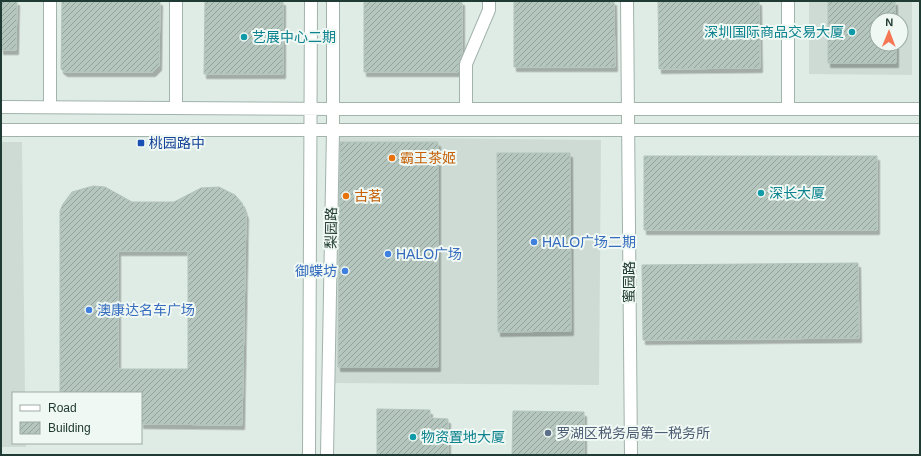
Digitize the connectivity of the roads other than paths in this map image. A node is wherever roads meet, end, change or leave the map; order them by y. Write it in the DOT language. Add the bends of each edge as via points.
graph roads {
  1 [pos="50,1"];
  2 [pos="176,1"];
  3 [pos="311,1"];
  4 [pos="333,1"];
  5 [pos="489,1"];
  6 [pos="627,1"];
  7 [pos="788,1"];
  8 [pos="1,107"];
  9 [pos="50,107"];
  10 [pos="176,107"];
  11 [pos="466,108"];
  12 [pos="311,109"];
  13 [pos="333,109"];
  14 [pos="628,109"];
  15 [pos="788,109"];
  16 [pos="920,109"];
  17 [pos="1,130"];
  18 [pos="628,130"];
  19 [pos="920,130"];
  20 [pos="311,131"];
  21 [pos="333,131"];
  22 [pos="309,455"];
  23 [pos="327,455"];
  24 [pos="630,455"];
  1 -- 9 [label="street"];
  2 -- 10 [label="street"];
  3 -- 12 [label="street, 梨园路"];
  4 -- 13 [label="street, 梨园路"];
  5 -- 11 [label="street" via="489,10 466,64"];
  6 -- 14 [label="street, 蜜园路"];
  7 -- 15 [label="street"];
  8 -- 9 [label="street"];
  9 -- 10 [label="street"];
  10 -- 12 [label="street"];
  11 -- 13 [label="street"];
  11 -- 14 [label="street"];
  12 -- 13 [label="street"];
  12 -- 20 [label="street, 梨园路"];
  13 -- 21 [label="street, 梨园路"];
  14 -- 15 [label="street"];
  14 -- 18 [label="street, 蜜园路"];
  15 -- 16 [label="street"];
  17 -- 20 [label="street"];
  18 -- 19 [label="street"];
  18 -- 21 [label="street"];
  18 -- 24 [label="street, 蜜园路"];
  20 -- 21 [label="street"];
  20 -- 22 [label="street, 梨园路"];
  21 -- 23 [label="street, 梨园路"];
}
